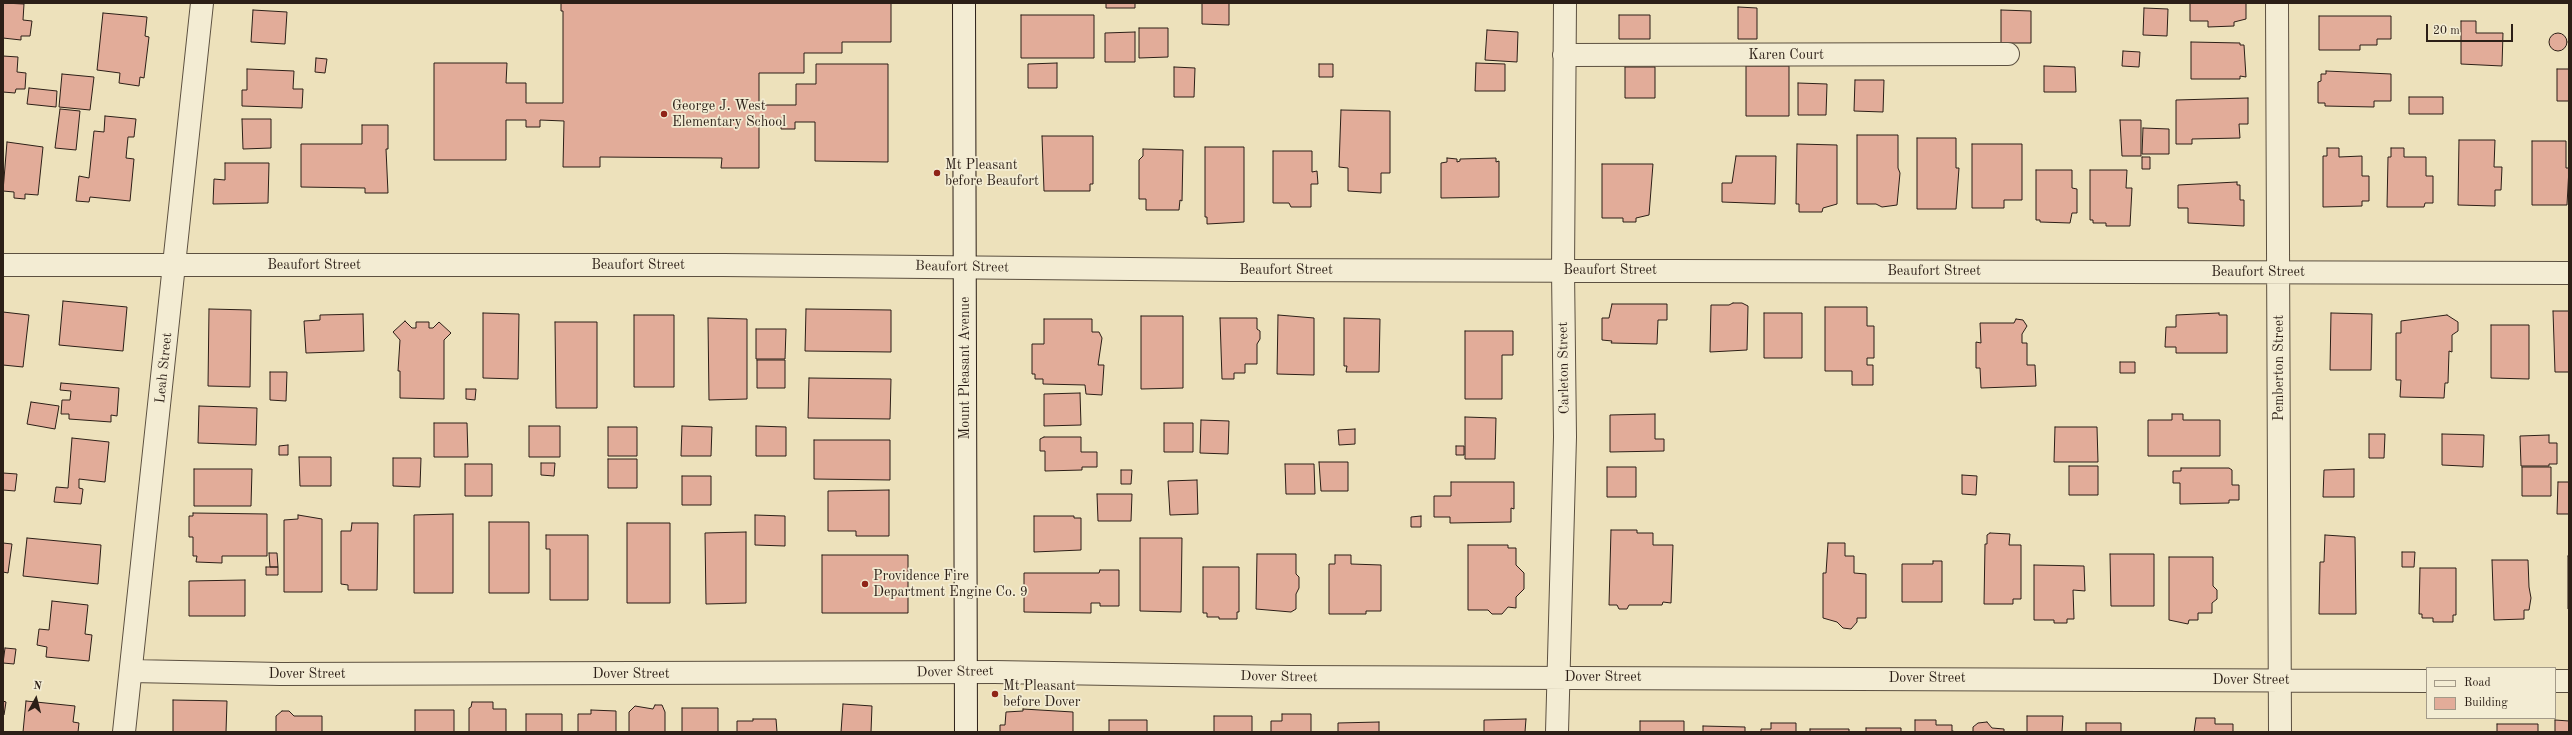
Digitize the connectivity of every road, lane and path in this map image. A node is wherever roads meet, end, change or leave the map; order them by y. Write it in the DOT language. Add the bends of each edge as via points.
graph roads {
  1 [pos="202,3"];
  2 [pos="964,3"];
  3 [pos="1565,3"];
  4 [pos="2277,3"];
  5 [pos="2008,54"];
  6 [pos="1564,55"];
  7 [pos="175,265"];
  8 [pos="3,266"];
  9 [pos="965,267"];
  10 [pos="1563,270"];
  11 [pos="2278,272"];
  12 [pos="2569,273"];
  13 [pos="131,671"];
  14 [pos="965,673"];
  15 [pos="1558,676"];
  16 [pos="2281,680"];
  17 [pos="2426,681"];
  18 [pos="2556,681"];
  19 [pos="2569,681"];
  20 [pos="124,732"];
  21 [pos="966,732"];
  22 [pos="1557,732"];
  23 [pos="2280,732"];
  1 -- 7 [label="street, Leah Street"];
  2 -- 9 [label="street, Mount Pleasant Avenue"];
  3 -- 6 [label="street, Carleton Street"];
  4 -- 11 [label="street, Pemberton Street"];
  5 -- 6 [label="street, Karen Court"];
  6 -- 10 [label="street, Carleton Street"];
  7 -- 8 [label="street, Beaufort Street"];
  7 -- 9 [label="street, Beaufort Street"];
  7 -- 13 [label="street, Leah Street"];
  9 -- 10 [label="street, Beaufort Street"];
  9 -- 14 [label="street, Mount Pleasant Avenue"];
  10 -- 11 [label="street, Beaufort Street"];
  10 -- 15 [label="street, Carleton Street" via="1565,437"];
  11 -- 12 [label="street, Beaufort Street"];
  11 -- 16 [label="street, Pemberton Street"];
  13 -- 14 [label="street, Dover Street" via="280,674"];
  13 -- 20 [label="street, Leah Street"];
  14 -- 15 [label="street, Dover Street" via="1290,677"];
  14 -- 21 [label="street, Mount Pleasant Avenue"];
  15 -- 16 [label="street, Dover Street"];
  15 -- 22 [label="street, Carleton Street"];
  16 -- 17 [label="street, Dover Street"];
  16 -- 23 [label="street, Pemberton Street"];
  18 -- 19 [label="street"];
}
